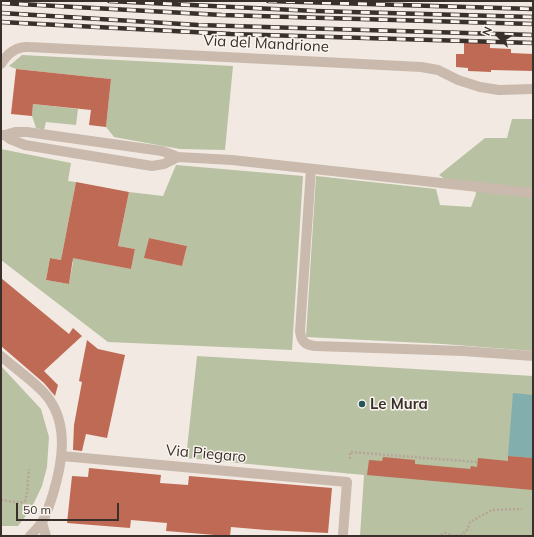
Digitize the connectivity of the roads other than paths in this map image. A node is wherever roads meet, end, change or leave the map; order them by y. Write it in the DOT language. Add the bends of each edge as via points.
graph roads {
  1 [pos="1,64"];
  2 [pos="533,89"];
  3 [pos="3,135"];
  4 [pos="178,157"];
  5 [pos="311,169"];
  6 [pos="533,193"];
  7 [pos="1,356"];
  8 [pos="533,356"];
  9 [pos="62,456"];
  10 [pos="42,523"];
  11 [pos="343,534"];
  12 [pos="30,536"];
  13 [pos="46,536"];
  1 -- 2 [label="street, Via del Mandrione" via="18,48 29,47 421,67 438,70 480,87 500,90"];
  3 -- 4 [label="street" via="27,132 162,151"];
  3 -- 4 [label="street" via="25,145 152,166 164,164"];
  4 -- 5 [label="street"];
  5 -- 6 [label="street"];
  5 -- 8 [label="street" via="300,331 304,342 315,346"];
  7 -- 9 [label="street" via="46,394 52,403 60,426"];
  9 -- 10 [label="street" via="52,499"];
  9 -- 11 [label="street, Via Piegaro" via="347,482"];
  10 -- 12 [label="street"];
  10 -- 13 [label="street"];
}
